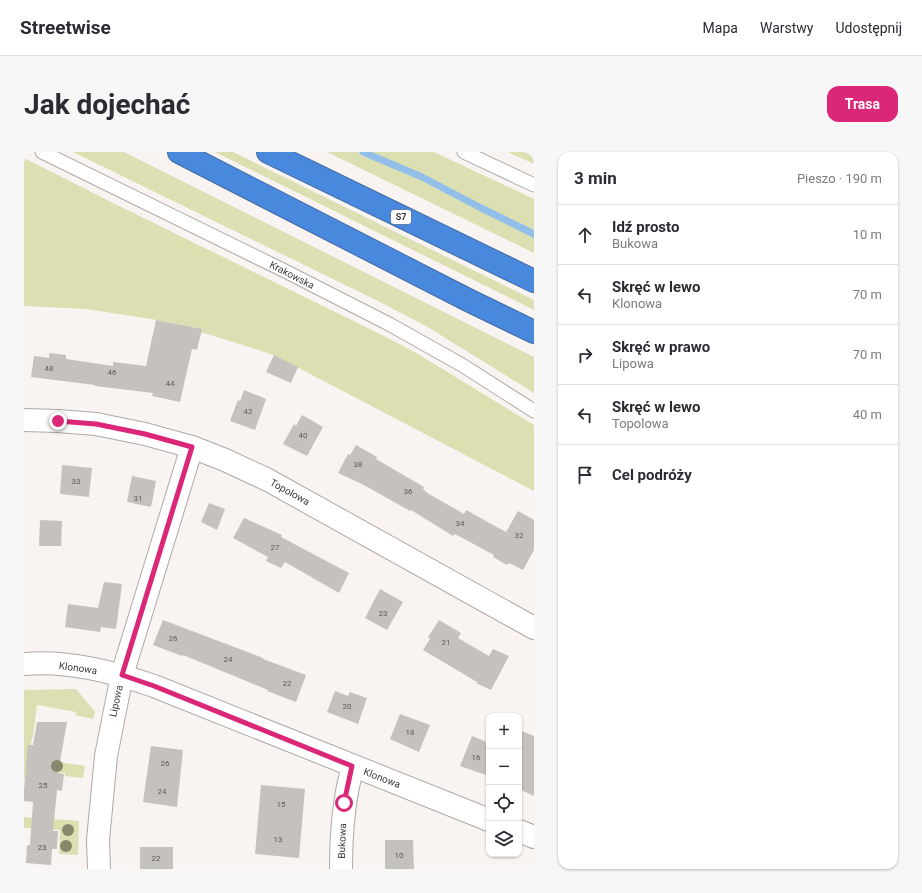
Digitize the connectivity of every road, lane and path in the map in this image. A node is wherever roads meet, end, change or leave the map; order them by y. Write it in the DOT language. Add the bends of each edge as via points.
graph roads {
  1 [pos="42,152"];
  2 [pos="179,152"];
  3 [pos="268,152"];
  4 [pos="464,152"];
  5 [pos="534,185"];
  6 [pos="534,281"];
  7 [pos="534,332"];
  8 [pos="534,411"];
  9 [pos="24,420"];
  10 [pos="192,447"];
  11 [pos="534,628"];
  12 [pos="24,664"];
  13 [pos="122,675"];
  14 [pos="352,766"];
  15 [pos="486,819"];
  16 [pos="522,832"];
  17 [pos="534,837"];
  18 [pos="99,869"];
  19 [pos="341,869"];
  1 -- 8 [label="lane, Krakowska" via="389,324"];
  2 -- 7 [label="highway"];
  3 -- 6 [label="highway, S7"];
  4 -- 5 [label="lane"];
  9 -- 10 [label="street, Topolowa" via="96,424"];
  10 -- 11 [label="street, Topolowa" via="268,480"];
  10 -- 13 [label="street, Lipowa"];
  12 -- 13 [label="street, Klonowa" via="75,666"];
  13 -- 14 [label="street, Klonowa"];
  13 -- 18 [label="street, Lipowa" via="106,756 98,840"];
  14 -- 15 [label="street, Klonowa"];
  14 -- 19 [label="street, Bukowa" via="344,803"];
  16 -- 17 [label="street"];
}
